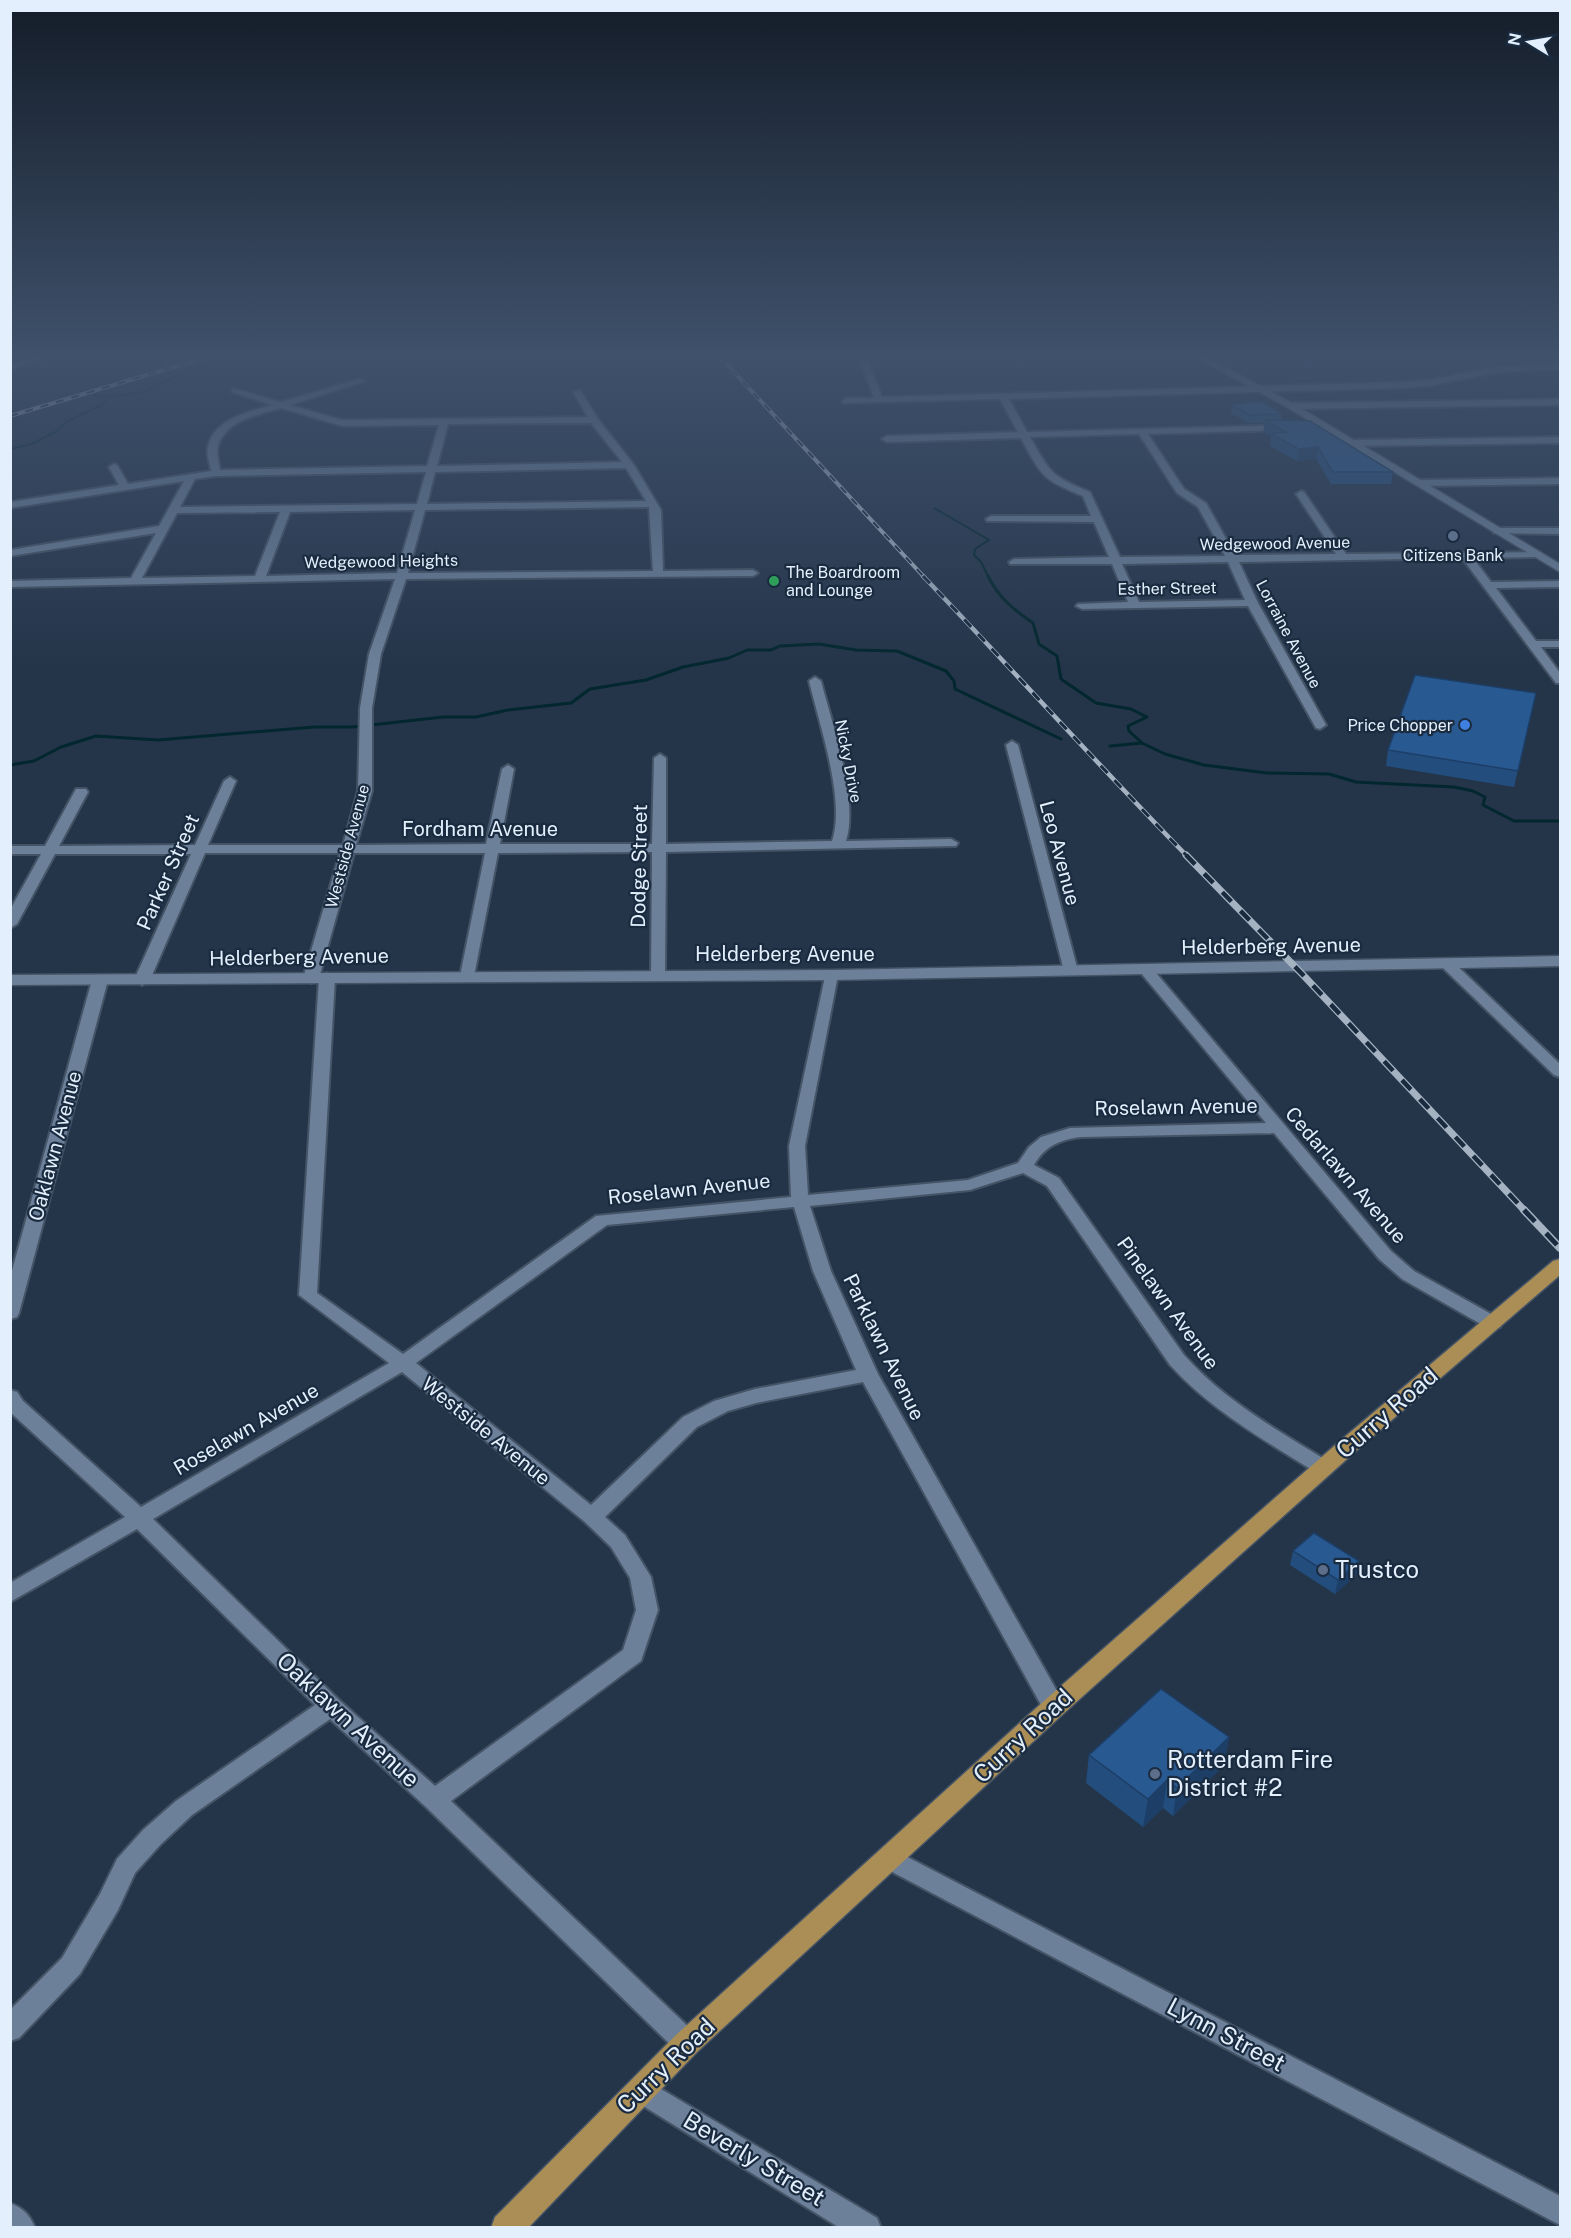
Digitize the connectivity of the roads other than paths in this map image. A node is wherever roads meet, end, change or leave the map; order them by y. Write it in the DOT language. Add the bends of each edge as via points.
graph roads {
  1 [pos="214,462"];
  2 [pos="433,462"];
  3 [pos="627,462"];
  4 [pos="1040,462"];
  5 [pos="1162,462"];
  6 [pos="1385,462"];
  7 [pos="629,465"];
  8 [pos="114,467"];
  9 [pos="431,469"];
  10 [pos="216,473"];
  11 [pos="191,477"];
  12 [pos="1560,481"];
  13 [pos="1419,483"];
  14 [pos="125,487"];
  15 [pos="1301,494"];
  16 [pos="653,504"];
  17 [pos="10,505"];
  18 [pos="421,507"];
  19 [pos="285,509"];
  20 [pos="173,510"];
  21 [pos="991,519"];
  22 [pos="1099,519"];
  23 [pos="162,529"];
  24 [pos="1498,531"];
  25 [pos="1560,531"];
  26 [pos="10,553"];
  27 [pos="1536,554"];
  28 [pos="1466,556"];
  29 [pos="1343,557"];
  30 [pos="1232,559"];
  31 [pos="1115,560"];
  32 [pos="1014,562"];
  33 [pos="1560,569"];
  34 [pos="753,573"];
  35 [pos="658,574"];
  36 [pos="402,576"];
  37 [pos="259,579"];
  38 [pos="135,581"];
  39 [pos="10,584"];
  40 [pos="1560,584"];
  41 [pos="1489,585"];
  42 [pos="1252,603"];
  43 [pos="1135,605"];
  44 [pos="1082,606"];
  45 [pos="1560,644"];
  46 [pos="1534,645"];
  47 [pos="1560,680"];
  48 [pos="815,681"];
  49 [pos="1320,724"];
  50 [pos="1012,745"];
  51 [pos="660,758"];
  52 [pos="508,770"];
  53 [pos="230,781"];
  54 [pos="81,792"];
  55 [pos="951,843"];
  56 [pos="837,846"];
  57 [pos="494,848"];
  58 [pos="658,848"];
  59 [pos="10,850"];
  60 [pos="51,850"];
  61 [pos="200,850"];
  62 [pos="348,850"];
  63 [pos="10,924"];
  64 [pos="1560,961"];
  65 [pos="1446,963"];
  66 [pos="1146,970"];
  67 [pos="1071,971"];
  68 [pos="831,975"];
  69 [pos="467,976"];
  70 [pos="658,976"];
  71 [pos="319,978"];
  72 [pos="10,980"];
  73 [pos="100,980"];
  74 [pos="142,980"];
  75 [pos="1560,1072"];
  76 [pos="1277,1128"];
  77 [pos="1024,1167"];
  78 [pos="800,1200"];
  79 [pos="1560,1265"];
  80 [pos="10,1313"];
  81 [pos="1493,1323"];
  82 [pos="404,1363"];
  83 [pos="868,1374"];
  84 [pos="12,1404"];
  85 [pos="1324,1468"];
  86 [pos="592,1517"];
  87 [pos="139,1518"];
  88 [pos="10,1594"];
  89 [pos="331,1706"];
  90 [pos="1054,1707"];
  91 [pos="434,1800"];
  92 [pos="891,1859"];
  93 [pos="10,2029"];
  94 [pos="687,2043"];
  95 [pos="641,2090"];
  96 [pos="1560,2211"];
  97 [pos="10,2217"];
  98 [pos="21,2228"];
  99 [pos="506,2228"];
  100 [pos="867,2228"];
  1 -- 10 [label="street"];
  2 -- 9 [label="street, Westside Avenue"];
  3 -- 7 [label="street"];
  4 -- 22 [label="street" via="1046,473 1062,484 1087,494"];
  5 -- 30 [label="street, Lorraine Avenue" via="1180,491 1202,505"];
  6 -- 13 [label="street"];
  7 -- 9 [label="street"];
  7 -- 16 [label="street"];
  8 -- 14 [label="street"];
  9 -- 10 [label="street"];
  9 -- 18 [label="street, Westside Avenue"];
  10 -- 11 [label="street"];
  11 -- 14 [label="street"];
  11 -- 20 [label="street"];
  12 -- 13 [label="street"];
  13 -- 24 [label="street"];
  14 -- 17 [label="street"];
  15 -- 29 [label="street"];
  16 -- 18 [label="street"];
  16 -- 35 [label="street" via="657,517"];
  18 -- 19 [label="street"];
  18 -- 36 [label="street, Westside Avenue"];
  19 -- 20 [label="street"];
  19 -- 37 [label="street"];
  20 -- 23 [label="street"];
  21 -- 22 [label="street"];
  22 -- 31 [label="street"];
  23 -- 26 [label="street"];
  23 -- 38 [label="street"];
  24 -- 25 [label="street"];
  24 -- 27 [label="street"];
  27 -- 28 [label="street, Wedgewood Avenue"];
  27 -- 33 [label="street"];
  28 -- 29 [label="street, Wedgewood Avenue"];
  28 -- 41 [label="street"];
  29 -- 30 [label="street, Wedgewood Avenue"];
  30 -- 31 [label="street, Wedgewood Avenue"];
  30 -- 42 [label="street, Lorraine Avenue"];
  31 -- 32 [label="street, Wedgewood Avenue"];
  31 -- 43 [label="street"];
  34 -- 35 [label="street, Wedgewood Heights"];
  35 -- 36 [label="street, Wedgewood Heights"];
  36 -- 37 [label="street, Wedgewood Heights"];
  36 -- 62 [label="street, Westside Avenue" via="375,654 366,708 365,791"];
  37 -- 38 [label="street, Wedgewood Heights"];
  38 -- 39 [label="street, Wedgewood Heights"];
  40 -- 41 [label="street"];
  41 -- 46 [label="street"];
  42 -- 43 [label="street, Esther Street"];
  42 -- 49 [label="street, Lorraine Avenue"];
  43 -- 44 [label="street, Esther Street"];
  45 -- 46 [label="street"];
  46 -- 47 [label="street"];
  48 -- 56 [label="street, Nicky Drive" via="839,778 844,826"];
  50 -- 67 [label="street, Leo Avenue"];
  51 -- 58 [label="street, Dodge Street"];
  52 -- 57 [label="street"];
  53 -- 61 [label="street, Parker Street"];
  54 -- 60 [label="street"];
  55 -- 56 [label="street, Fordham Avenue"];
  56 -- 58 [label="street, Fordham Avenue"];
  57 -- 58 [label="street, Fordham Avenue"];
  57 -- 62 [label="street, Fordham Avenue"];
  57 -- 69 [label="street"];
  58 -- 70 [label="street, Dodge Street"];
  59 -- 60 [label="street, Fordham Avenue"];
  60 -- 61 [label="street, Fordham Avenue"];
  60 -- 63 [label="street"];
  61 -- 62 [label="street, Fordham Avenue"];
  61 -- 74 [label="street, Parker Street"];
  62 -- 71 [label="street, Westside Avenue"];
  64 -- 65 [label="street, Helderberg Avenue"];
  65 -- 66 [label="street, Helderberg Avenue"];
  65 -- 75 [label="street"];
  66 -- 67 [label="street, Helderberg Avenue"];
  66 -- 76 [label="street, Cedarlawn Avenue"];
  67 -- 68 [label="street, Helderberg Avenue"];
  68 -- 70 [label="street, Helderberg Avenue"];
  68 -- 78 [label="street, Parklawn Avenue" via="797,1146"];
  69 -- 70 [label="street, Helderberg Avenue"];
  69 -- 71 [label="street, Helderberg Avenue"];
  71 -- 74 [label="street, Helderberg Avenue"];
  71 -- 82 [label="street, Westside Avenue" via="308,1295"];
  72 -- 73 [label="street, Helderberg Avenue"];
  73 -- 74 [label="street, Helderberg Avenue"];
  73 -- 80 [label="street, Oaklawn Avenue"];
  76 -- 77 [label="street, Roselawn Avenue" via="1081,1131 1053,1135 1032,1153"];
  76 -- 81 [label="street, Cedarlawn Avenue" via="1385,1255 1408,1275"];
  77 -- 78 [label="street, Roselawn Avenue" via="970,1185"];
  77 -- 85 [label="street, Pinelawn Avenue" via="1053,1182 1196,1383 1218,1402"];
  78 -- 82 [label="street, Roselawn Avenue" via="602,1220"];
  78 -- 83 [label="street, Parklawn Avenue" via="822,1272"];
  79 -- 81 [label="main road, Curry Road"];
  81 -- 85 [label="main road, Curry Road"];
  82 -- 86 [label="street, Westside Avenue"];
  82 -- 87 [label="street, Roselawn Avenue"];
  83 -- 86 [label="street" via="754,1396 721,1406 690,1422"];
  83 -- 90 [label="street, Parklawn Avenue"];
  84 -- 87 [label="street, Oaklawn Avenue"];
  85 -- 90 [label="main road, Curry Road"];
  86 -- 91 [label="street, Westside Avenue" via="618,1541 640,1577 647,1610 633,1655"];
  87 -- 88 [label="street, Roselawn Avenue"];
  87 -- 89 [label="street, Oaklawn Avenue"];
  89 -- 91 [label="street, Oaklawn Avenue"];
  89 -- 93 [label="street" via="184,1808 152,1837 126,1866 70,1966"];
  90 -- 92 [label="main road, Curry Road"];
  91 -- 94 [label="street, Oaklawn Avenue"];
  92 -- 94 [label="main road, Curry Road"];
  92 -- 96 [label="street, Lynn Street"];
  94 -- 95 [label="main road, Curry Road"];
  95 -- 99 [label="main road, Curry Road"];
  95 -- 100 [label="street, Beverly Street"];
  97 -- 98 [label="street"];
}
